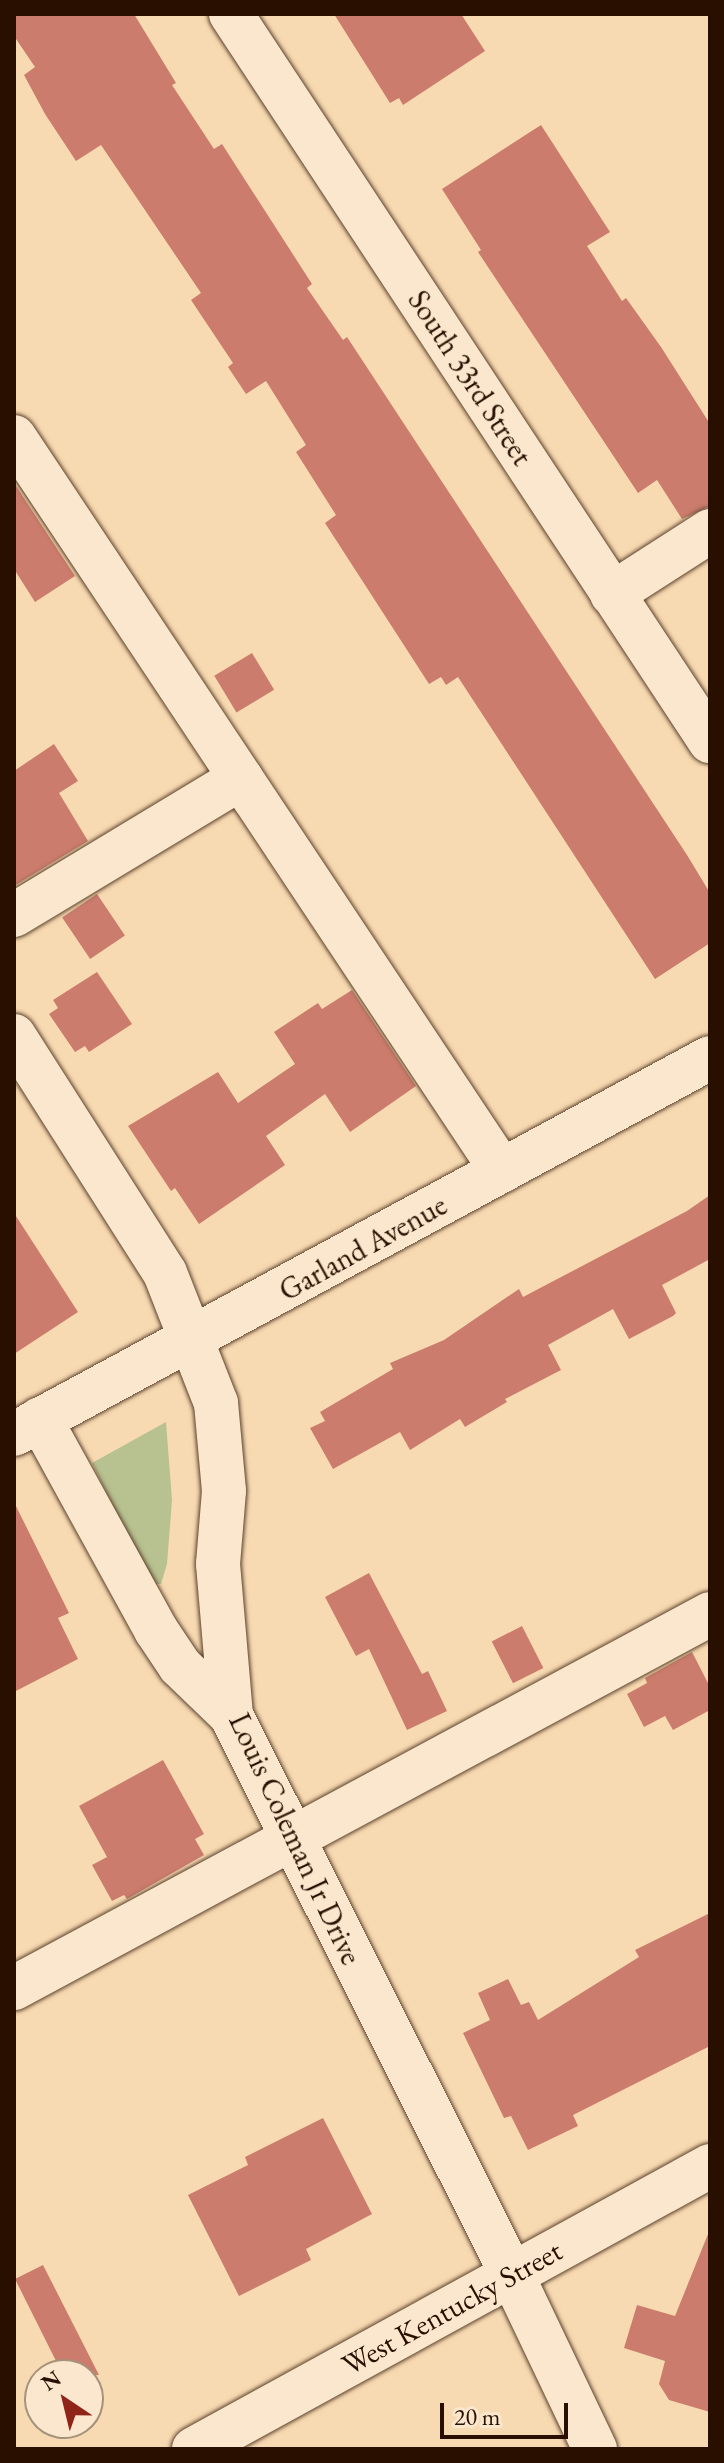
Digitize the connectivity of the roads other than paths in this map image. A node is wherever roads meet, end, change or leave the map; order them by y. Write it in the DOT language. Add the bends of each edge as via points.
graph roads {
  1 [pos="231,14"];
  2 [pos="14,437"];
  3 [pos="710,531"];
  4 [pos="612,594"];
  5 [pos="710,741"];
  6 [pos="241,778"];
  7 [pos="14,915"];
  8 [pos="14,1036"];
  9 [pos="710,1058"];
  10 [pos="502,1171"];
  11 [pos="191,1335"];
  12 [pos="27,1426"];
  13 [pos="710,1614"];
  14 [pos="231,1715"];
  15 [pos="291,1841"];
  16 [pos="14,1988"];
  17 [pos="710,2166"];
  18 [pos="512,2275"];
  19 [pos="194,2449"];
  20 [pos="595,2449"];
  1 -- 4 [label="street, South 33rd Street"];
  2 -- 6 [label="street"];
  3 -- 4 [label="street"];
  4 -- 5 [label="street, South 33rd Street"];
  6 -- 7 [label="street"];
  6 -- 10 [label="street"];
  8 -- 11 [label="street, Louis Coleman Jr Drive" via="165,1273"];
  9 -- 10 [label="street, Garland Avenue"];
  10 -- 11 [label="street, Garland Avenue" via="256,1306"];
  11 -- 12 [label="street, Garland Avenue"];
  11 -- 14 [label="street, Louis Coleman Jr Drive" via="216,1403 224,1491 218,1564"];
  12 -- 14 [label="street" via="180,1666"];
  13 -- 15 [label="street"];
  14 -- 15 [label="street, Louis Coleman Jr Drive"];
  15 -- 16 [label="street"];
  15 -- 18 [label="street, Louis Coleman Jr Drive"];
  17 -- 18 [label="street, West Kentucky Street"];
  18 -- 19 [label="street, West Kentucky Street"];
  18 -- 20 [label="street, Louis Coleman Jr Drive"];
}
